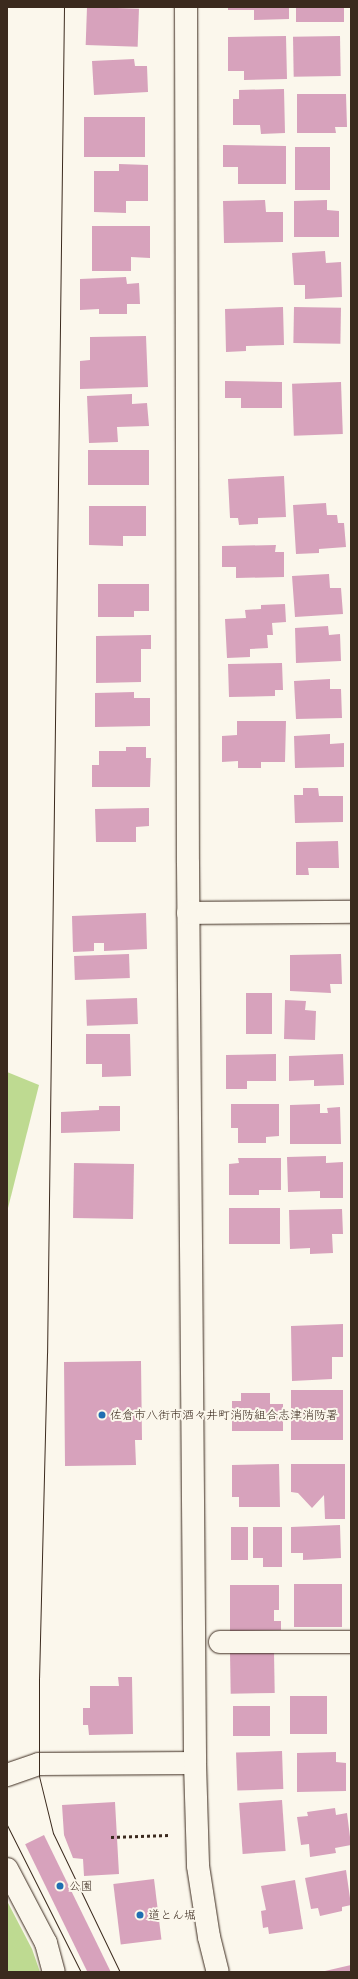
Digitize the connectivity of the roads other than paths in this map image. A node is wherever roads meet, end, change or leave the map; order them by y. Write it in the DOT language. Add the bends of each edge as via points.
graph roads {
  1 [pos="186,7"];
  2 [pos="351,912"];
  3 [pos="188,913"];
  4 [pos="220,1642"];
  5 [pos="351,1642"];
  6 [pos="195,1763"];
  7 [pos="7,1775"];
  8 [pos="7,1869"];
  9 [pos="54,1972"];
  10 [pos="218,1972"];
  1 -- 3 [label="street"];
  2 -- 3 [label="street"];
  3 -- 6 [label="street"];
  4 -- 5 [label="street"];
  6 -- 7 [label="street" via="39,1764"];
  6 -- 10 [label="street" via="198,1866 209,1937"];
  8 -- 9 [label="street" via="46,1943"];
}
